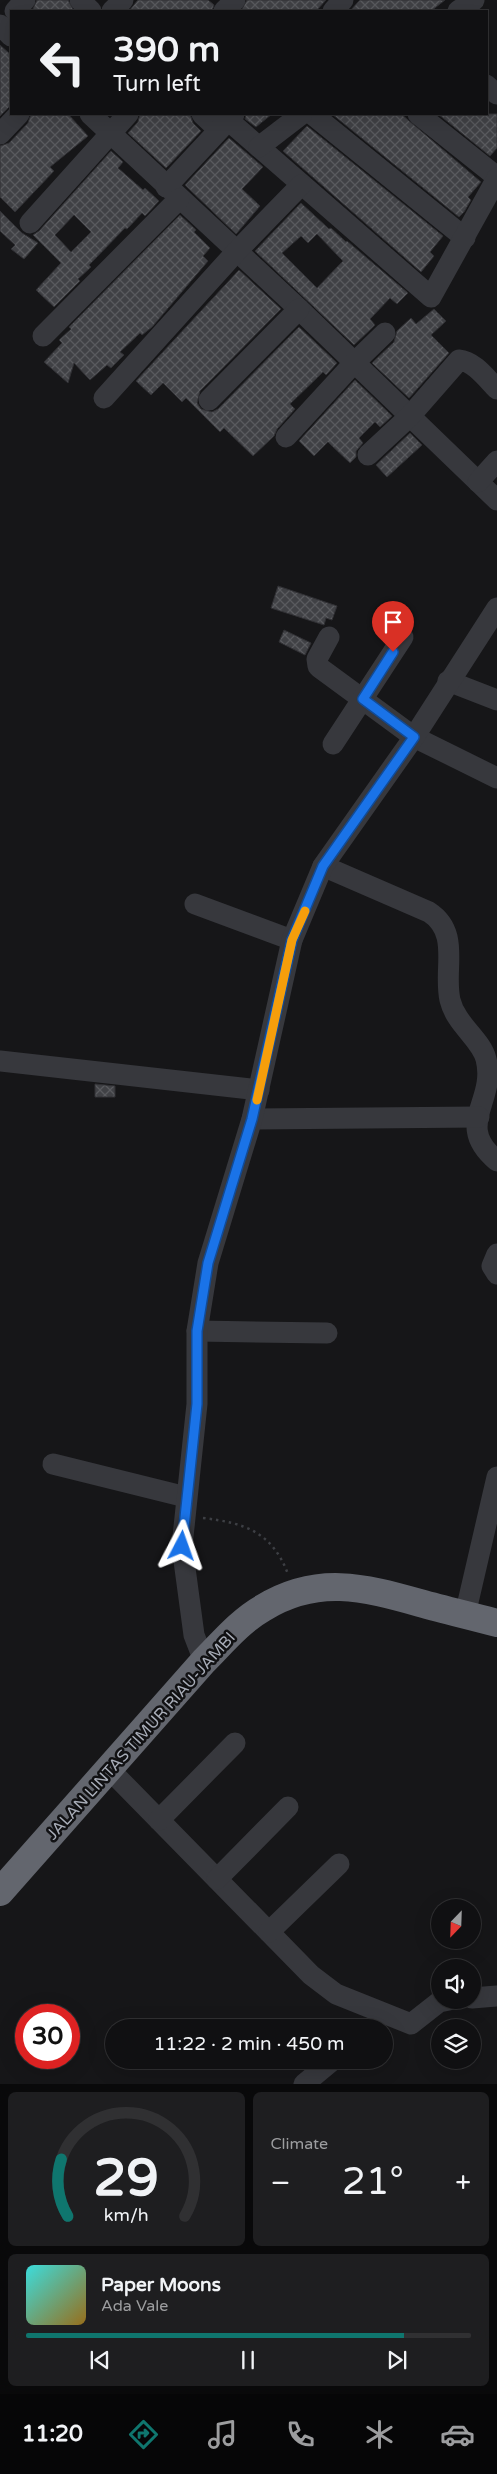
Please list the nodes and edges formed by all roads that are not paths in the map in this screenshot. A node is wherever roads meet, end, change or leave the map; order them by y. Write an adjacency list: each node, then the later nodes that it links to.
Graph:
1 (80, 0): 6 (street)
2 (123, 0): 7 (street)
3 (235, 0): 8 (street)
4 (344, 0): 9 (street)
5 (474, 0): 10 (street)
6 (90, 10)
7 (113, 10)
8 (225, 10)
9 (334, 10)
10 (459, 10)
11 (18, 115): 20 (street)
12 (91, 115): 19 (street)
13 (127, 115): 19 (street)
14 (206, 115): 18 (street)
15 (301, 115): 21 (street)
16 (313, 115): 26 (street)
17 (419, 115): 22 (street)
18 (227, 121): 21 (street); 24 (street)
19 (111, 133): 24 (street); 25 (street)
20 (0, 134)
21 (259, 147): 23 (street)
22 (497, 177): 26 (street)
23 (301, 185): 26 (street); 27 (street)
24 (173, 193): 27 (street); 30 (street)
25 (30, 222)
26 (465, 238)
27 (236, 252): 28 (street); 33 (street)
28 (299, 309): 31 (street); 34 (street)
29 (385, 333): 31 (street)
30 (43, 336)
31 (354, 362): 35 (street); 36 (street)
32 (497, 389): 35 (street)
33 (104, 398)
34 (209, 400)
35 (410, 416): 37 (street); 39 (street)
36 (286, 437)
37 (368, 455)
38 (497, 461): 39 (street)
39 (478, 482): 40 (street)
40 (497, 500)
41 (497, 608): 44 (street)
42 (404, 636): 45 (street)
43 (329, 637): 45 (street)
44 (448, 681): 46 (street); 47 (street)
45 (363, 699): 47 (street); 48 (street)
46 (497, 700)
47 (414, 737): 49 (street); 50 (street)
48 (333, 744)
49 (497, 778)
50 (323, 866): 52 (street); 55 (street)
51 (195, 904): 52 (street)
52 (292, 940): 54 (street)
53 (0, 1061): 54 (street)
54 (259, 1090): 56 (street)
55 (479, 1117): 56 (street); 57 (street)
56 (252, 1119): 60 (street)
57 (497, 1161)
58 (497, 1254): 59 (street)
59 (497, 1274)
60 (197, 1331): 61 (street); 64 (street)
61 (327, 1334)
62 (52, 1464): 64 (street)
63 (497, 1477): 65 (street)
64 (185, 1506): 67 (street)
65 (465, 1614): 66 (highway, JALAN LINTAS TIMUR RIAU-JAMBI); 67 (highway, JALAN LINTAS TIMUR RIAU-JAMBI)
66 (497, 1623)
67 (204, 1661): 69 (highway, JALAN LINTAS TIMUR RIAU-JAMBI)
68 (235, 1743): 71 (street)
69 (110, 1770): 71 (street); 74 (highway, JALAN LINTAS TIMUR RIAU-JAMBI)
70 (288, 1807): 73 (street)
71 (159, 1820): 73 (street)
72 (338, 1864): 75 (street)
73 (217, 1879): 75 (street)
74 (0, 1892)
75 (269, 1932): 79 (street)
76 (497, 1996): 77 (street)
77 (481, 1997)
78 (431, 2008): 79 (street)
79 (370, 2018)
80 (322, 2069): 81 (street)
81 (304, 2084)

